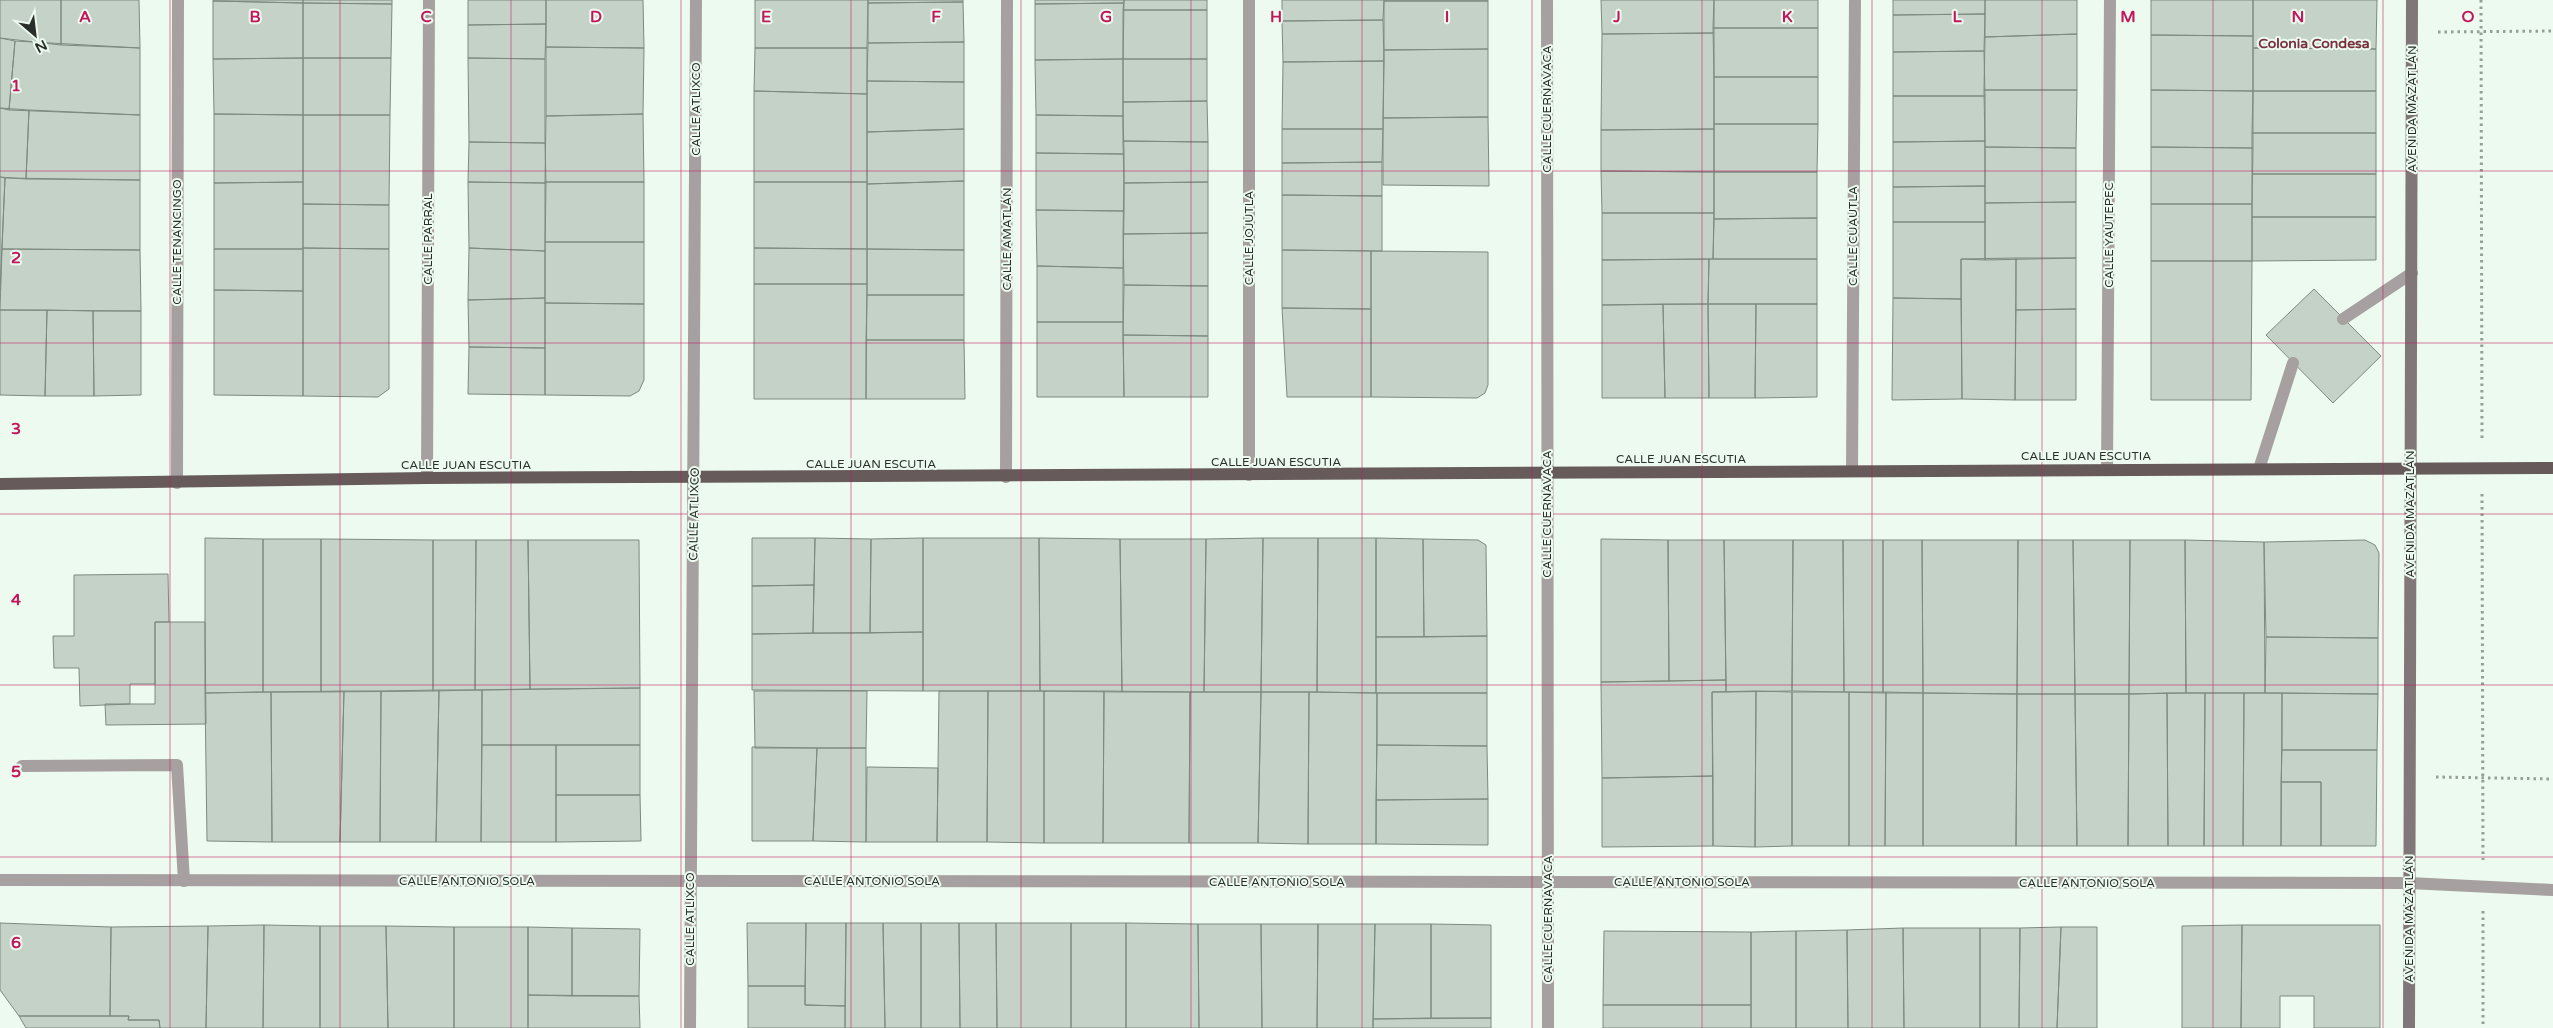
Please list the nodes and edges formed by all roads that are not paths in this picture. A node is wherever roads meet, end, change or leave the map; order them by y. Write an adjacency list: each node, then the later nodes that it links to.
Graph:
1 (178, 0): 23 (street, CALLE TENANCINGO)
2 (429, 0): 21 (street, CALLE PARRAL)
3 (696, 0): 22 (street, CALLE ATLIXCO)
4 (1008, 0): 20 (street, CALLE AMATLÁN)
5 (1249, 0): 19 (street, CALLE JOJUTLA)
6 (1547, 0): 18 (street, CALLE CUERNAVACA)
7 (1855, 0): 17 (street, CALLE CUAUTLA)
8 (2110, 0): 16 (street, CALLE YAUTEPEC)
9 (2412, 0): 10 (main road, AVENIDA MAZATLÁN)
10 (2412, 273): 11 (street); 13 (main road, AVENIDA MAZATLÁN)
11 (2343, 318)
12 (2293, 363): 15 (street)
13 (2410, 468): 14 (main road, CALLE JUAN ESCUTIA); 15 (main road, CALLE JUAN ESCUTIA); 30 (main road, AVENIDA MAZATLÁN)
14 (2553, 468)
15 (2259, 469): 16 (main road, CALLE JUAN ESCUTIA)
16 (2107, 470): 17 (main road, CALLE JUAN ESCUTIA)
17 (1852, 471): 18 (main road, CALLE JUAN ESCUTIA)
18 (1547, 474): 19 (main road, CALLE JUAN ESCUTIA); 29 (street, CALLE CUERNAVACA)
19 (1249, 476): 20 (main road, CALLE JUAN ESCUTIA)
20 (1006, 477): 22 (main road, CALLE JUAN ESCUTIA)
21 (427, 478): 22 (main road, CALLE JUAN ESCUTIA); 23 (main road, CALLE JUAN ESCUTIA)
22 (695, 478): 28 (street, CALLE ATLIXCO)
23 (177, 483): 24 (main road, CALLE JUAN ESCUTIA)
24 (0, 484)
25 (22, 766): 27 (street)
26 (0, 880): 27 (street, CALLE ANTONIO SOLA)
27 (184, 881): 28 (street, CALLE ANTONIO SOLA)
28 (690, 881): 29 (street, CALLE ANTONIO SOLA); 32 (street, CALLE ATLIXCO)
29 (1548, 882): 30 (street, CALLE ANTONIO SOLA); 33 (street, CALLE CUERNAVACA)
30 (2409, 883): 31 (street, CALLE ANTONIO SOLA); 34 (main road, AVENIDA MAZATLÁN)
31 (2553, 890)
32 (690, 1028)
33 (1548, 1028)
34 (2409, 1028)

